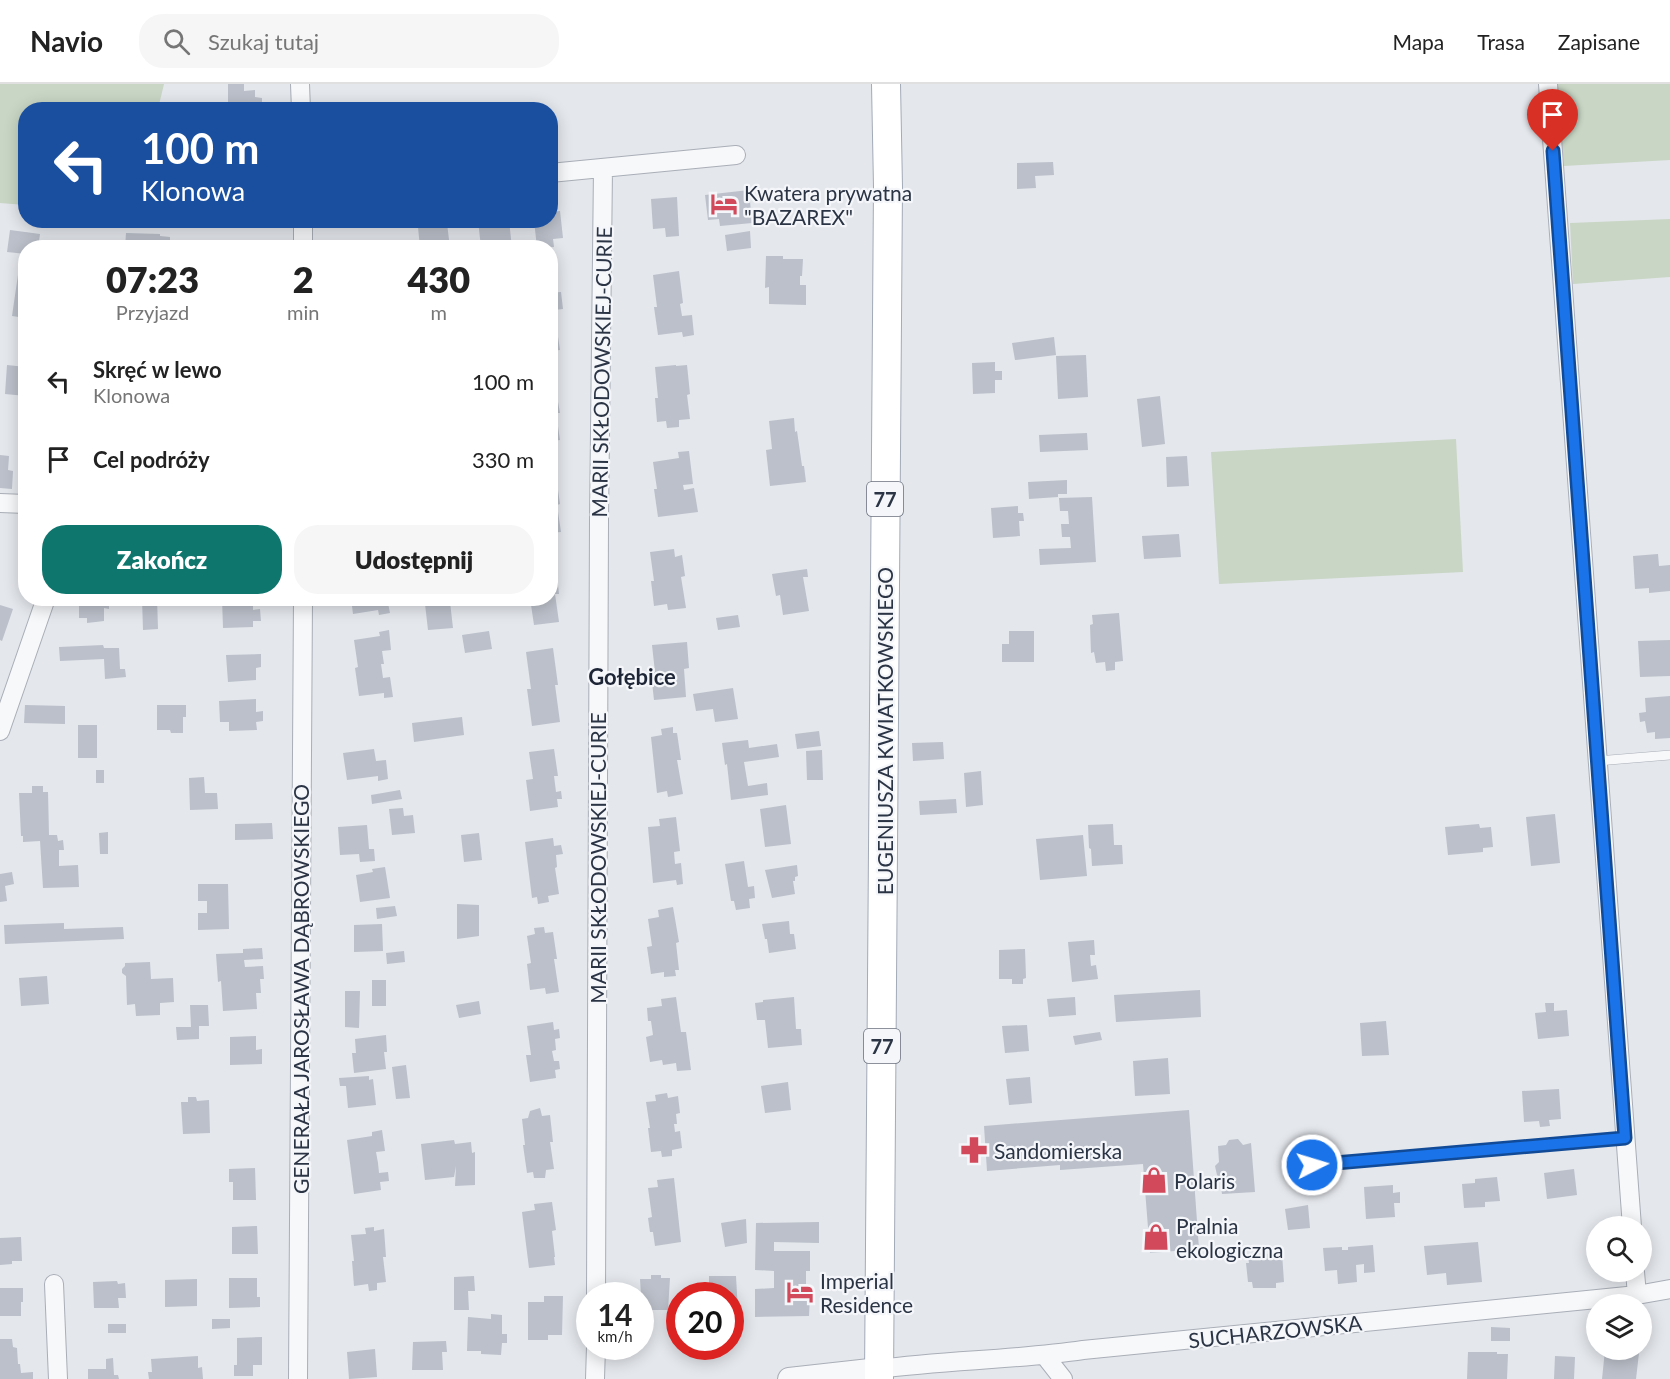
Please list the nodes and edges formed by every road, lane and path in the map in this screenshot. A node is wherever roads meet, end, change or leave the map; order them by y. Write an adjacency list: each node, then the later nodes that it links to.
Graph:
1 (300, 84): 4 (street)
2 (886, 84): 25 (main road, EUGENIUSZA KWIATKOWSKIEGO / 77)
3 (1548, 84): 14 (street)
4 (301, 102)
5 (736, 155): 6 (street)
6 (603, 168): 7 (street); 18 (street, MARII SKŁODOWSKIEJ-CURIE)
7 (558, 172)
8 (0, 503): 9 (street)
9 (18, 504)
10 (43, 606): 12 (street)
11 (303, 606): 27 (street, GENERAŁA JAROSŁAWA DĄBROWSKIEGO)
12 (0, 731)
13 (1670, 755): 14 (lane)
14 (1597, 761): 15 (street)
15 (1625, 1138): 16 (lane); 17 (street)
16 (1312, 1165)
17 (1631, 1216)
18 (596, 1282)
19 (54, 1284): 26 (street)
20 (1670, 1289): 21 (street, SUCHARZOWSKA)
21 (1642, 1294)
22 (1586, 1300): 23 (street, SUCHARZOWSKA)
23 (1045, 1356): 25 (street, SUCHARZOWSKA); 30 (street)
24 (596, 1360): 28 (street)
25 (879, 1374): 29 (street)
26 (58, 1379)
27 (298, 1379)
28 (596, 1379)
29 (789, 1379)
30 (1063, 1379)

